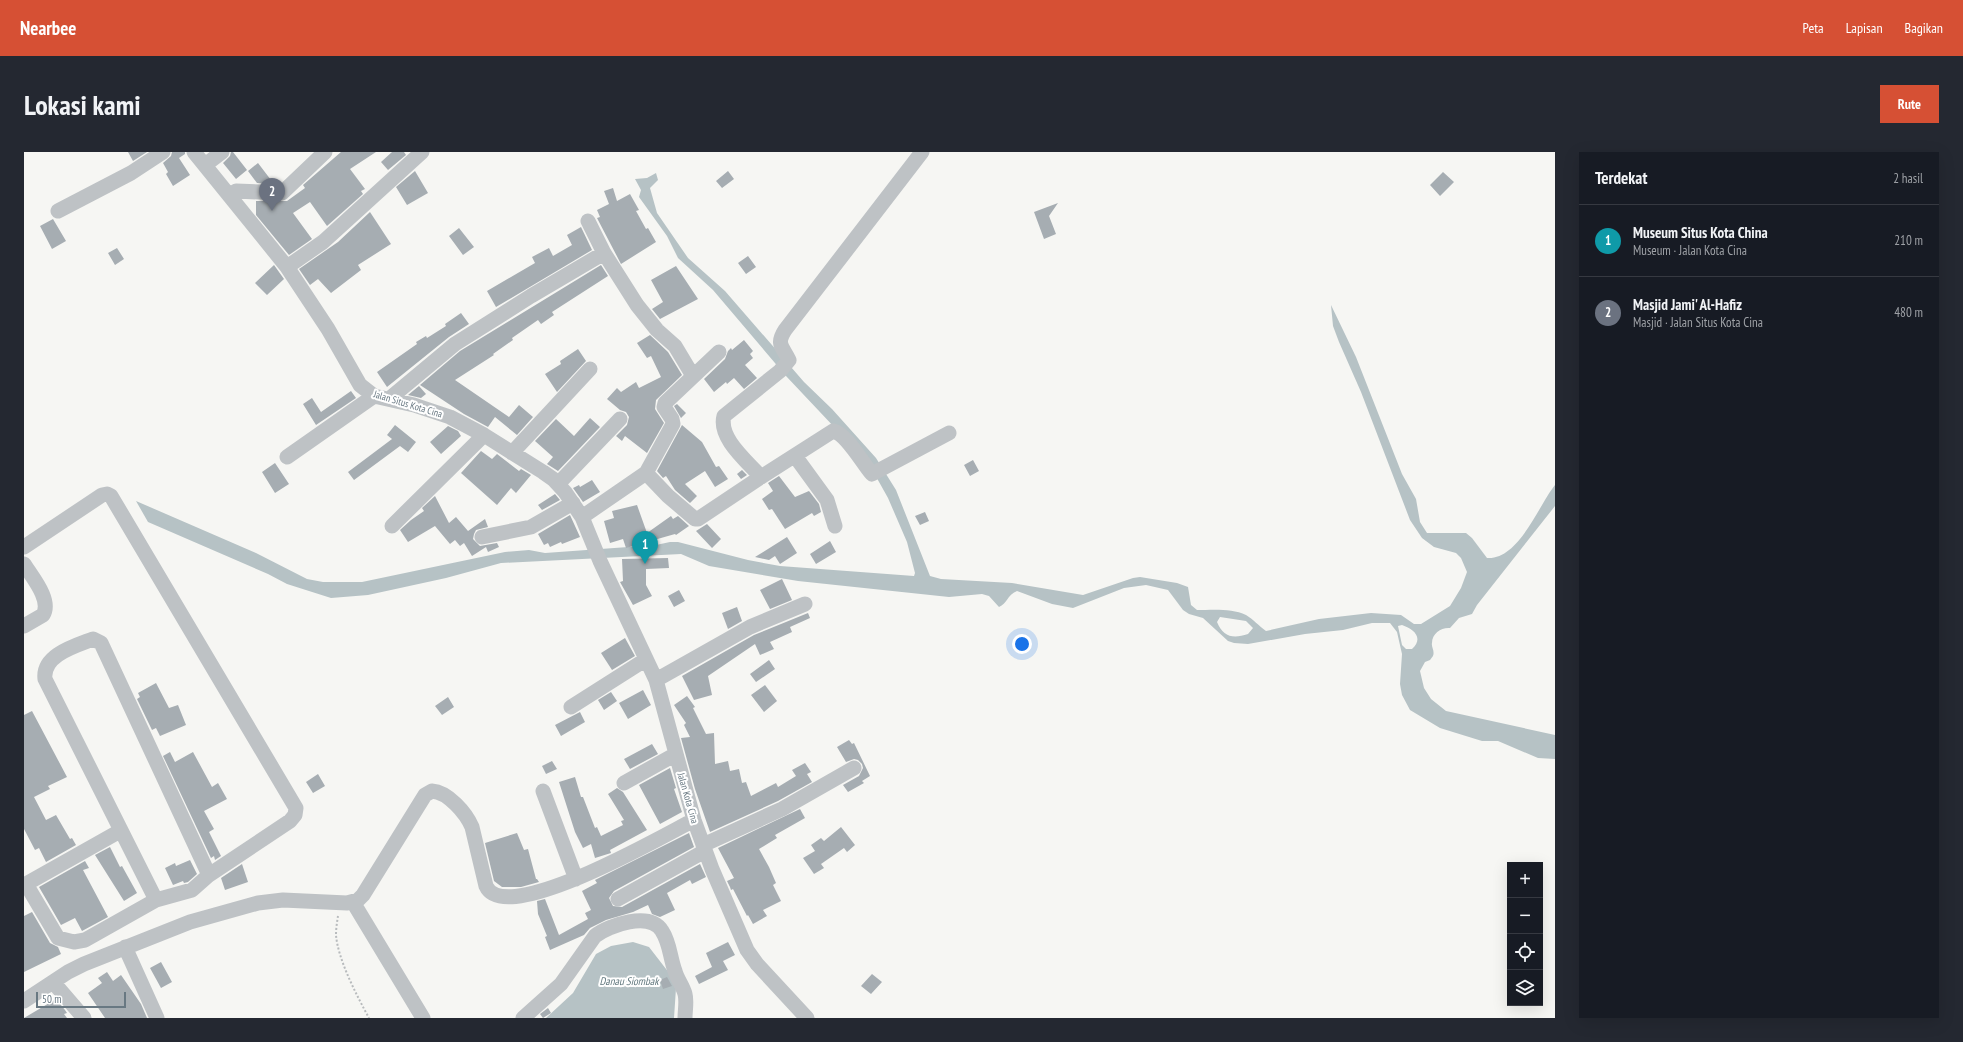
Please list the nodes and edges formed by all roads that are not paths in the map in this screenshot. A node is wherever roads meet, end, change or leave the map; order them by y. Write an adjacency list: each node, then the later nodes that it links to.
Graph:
1 (163, 152): 9 (street)
2 (194, 152): 7 (street, Jalan Situs Kota Cina)
3 (222, 152): 7 (street)
4 (325, 152): 8 (street)
5 (422, 152): 12 (street)
6 (922, 152): 25 (street)
7 (205, 165): 8 (street, Jalan Situs Kota Cina)
8 (230, 196): 12 (street, Jalan Situs Kota Cina)
9 (58, 211)
10 (588, 221): 11 (street)
11 (604, 253): 15 (street); 17 (street)
12 (287, 267): 16 (street, Jalan Situs Kota Cina)
13 (719, 352): 15 (street)
14 (590, 369): 21 (street)
15 (693, 376): 24 (street)
16 (374, 396): 17 (street, Jalan Situs Kota Cina); 23 (street)
17 (389, 398): 20 (street, Jalan Situs Kota Cina)
18 (620, 419): 26 (street)
19 (949, 432): 22 (street)
20 (484, 436): 21 (street, Jalan Situs Kota Cina); 29 (street)
21 (512, 453): 26 (street, Jalan Situs Kota Cina)
22 (795, 456): 25 (street); 30 (street)
23 (287, 457)
24 (646, 473): 25 (street); 28 (street)
25 (761, 476)
26 (558, 484): 27 (street, Jalan Situs Kota Cina)
27 (572, 503): 28 (street, Jalan Situs Kota Cina); 31 (street)
28 (582, 517): 33 (street, Jalan Situs Kota Cina)
29 (392, 526)
30 (835, 526)
31 (482, 537)
32 (24, 547): 47 (street)
33 (600, 561): 37 (street, Jalan Kota Cina)
34 (24, 564): 36 (street)
35 (805, 604): 38 (street)
36 (24, 626)
37 (646, 660): 38 (street, Jalan Kota Cina); 39 (street)
38 (656, 680): 40 (street, Jalan Kota Cina)
39 (571, 707)
40 (676, 754): 42 (street); 44 (street, Jalan Kota Cina)
41 (854, 768): 46 (street)
42 (624, 783)
43 (543, 791): 48 (street)
44 (694, 820): 46 (street, Jalan Kota Cina); 48 (street)
45 (120, 831): 47 (street); 49 (street); 51 (street)
46 (704, 848): 50 (street); 61 (street, Jalan Kota Cina)
47 (209, 875): 51 (street)
48 (576, 879): 52 (street)
49 (25, 883): 51 (street)
50 (618, 899)
51 (156, 900)
52 (346, 903): 53 (street); 58 (street)
53 (125, 947): 54 (street); 57 (street)
54 (53, 982): 55 (street); 56 (street)
55 (24, 1001)
56 (84, 1018)
57 (157, 1018)
58 (423, 1018)
59 (523, 1018): 60 (street)
60 (685, 1018)
61 (807, 1018)

